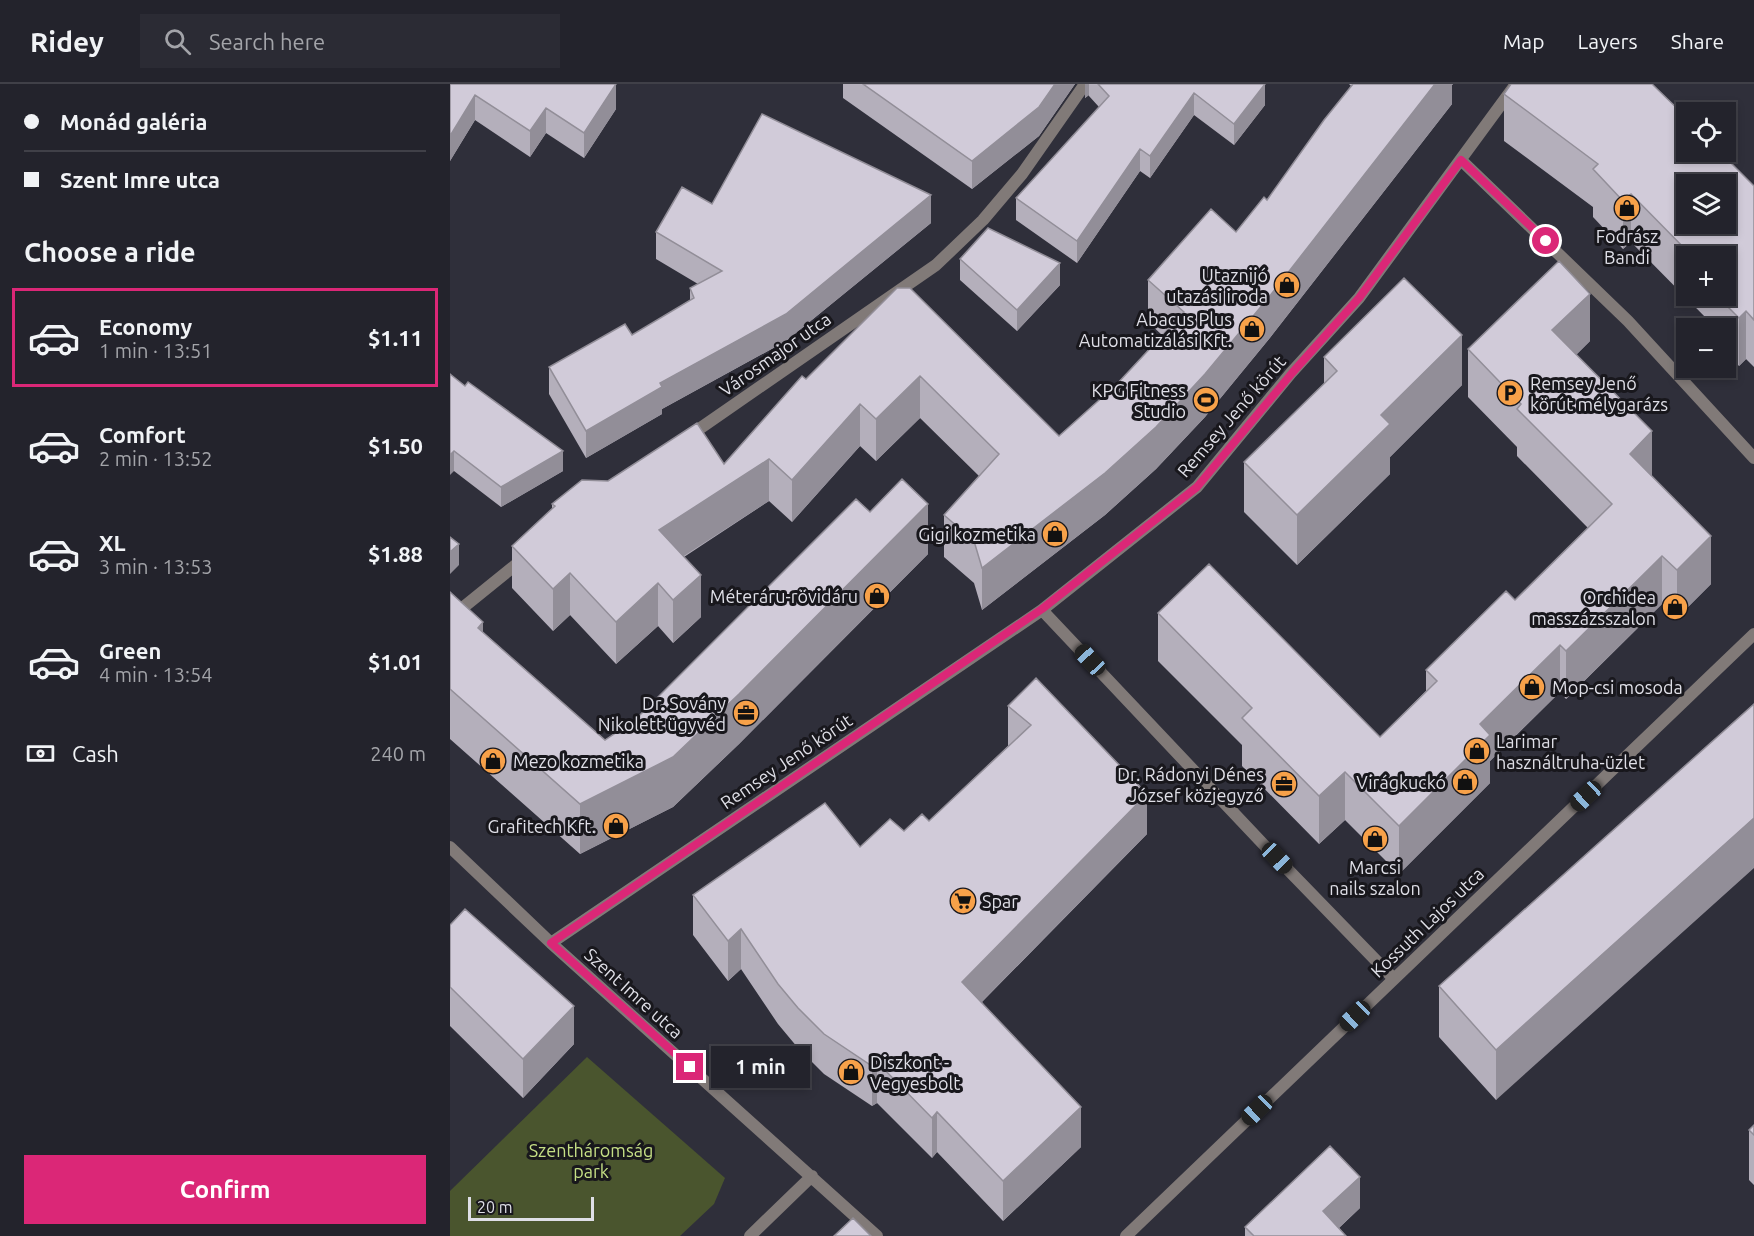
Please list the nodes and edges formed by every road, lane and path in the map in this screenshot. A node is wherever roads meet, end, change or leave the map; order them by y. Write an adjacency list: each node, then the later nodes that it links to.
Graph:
1 (1085, 84): 4 (street, Városmajor utca)
2 (1516, 84): 3 (street, Remsey Jenő körút)
3 (1461, 160): 5 (street); 7 (street, Remsey Jenő körút)
4 (682, 441)
5 (1754, 458)
6 (531, 553): 8 (street)
7 (1042, 609): 11 (street, Remsey Jenő körút); 12 (street)
8 (450, 618)
9 (1754, 634): 12 (street, Kossuth Lajos utca)
10 (450, 847): 11 (street, Szent Imre utca)
11 (551, 943): 13 (street, Szent Imre utca)
12 (1394, 979): 16 (street, Kossuth Lajos utca)
13 (812, 1176): 14 (street); 15 (street, Szent Imre utca)
14 (750, 1236)
15 (877, 1236)
16 (1126, 1236)

